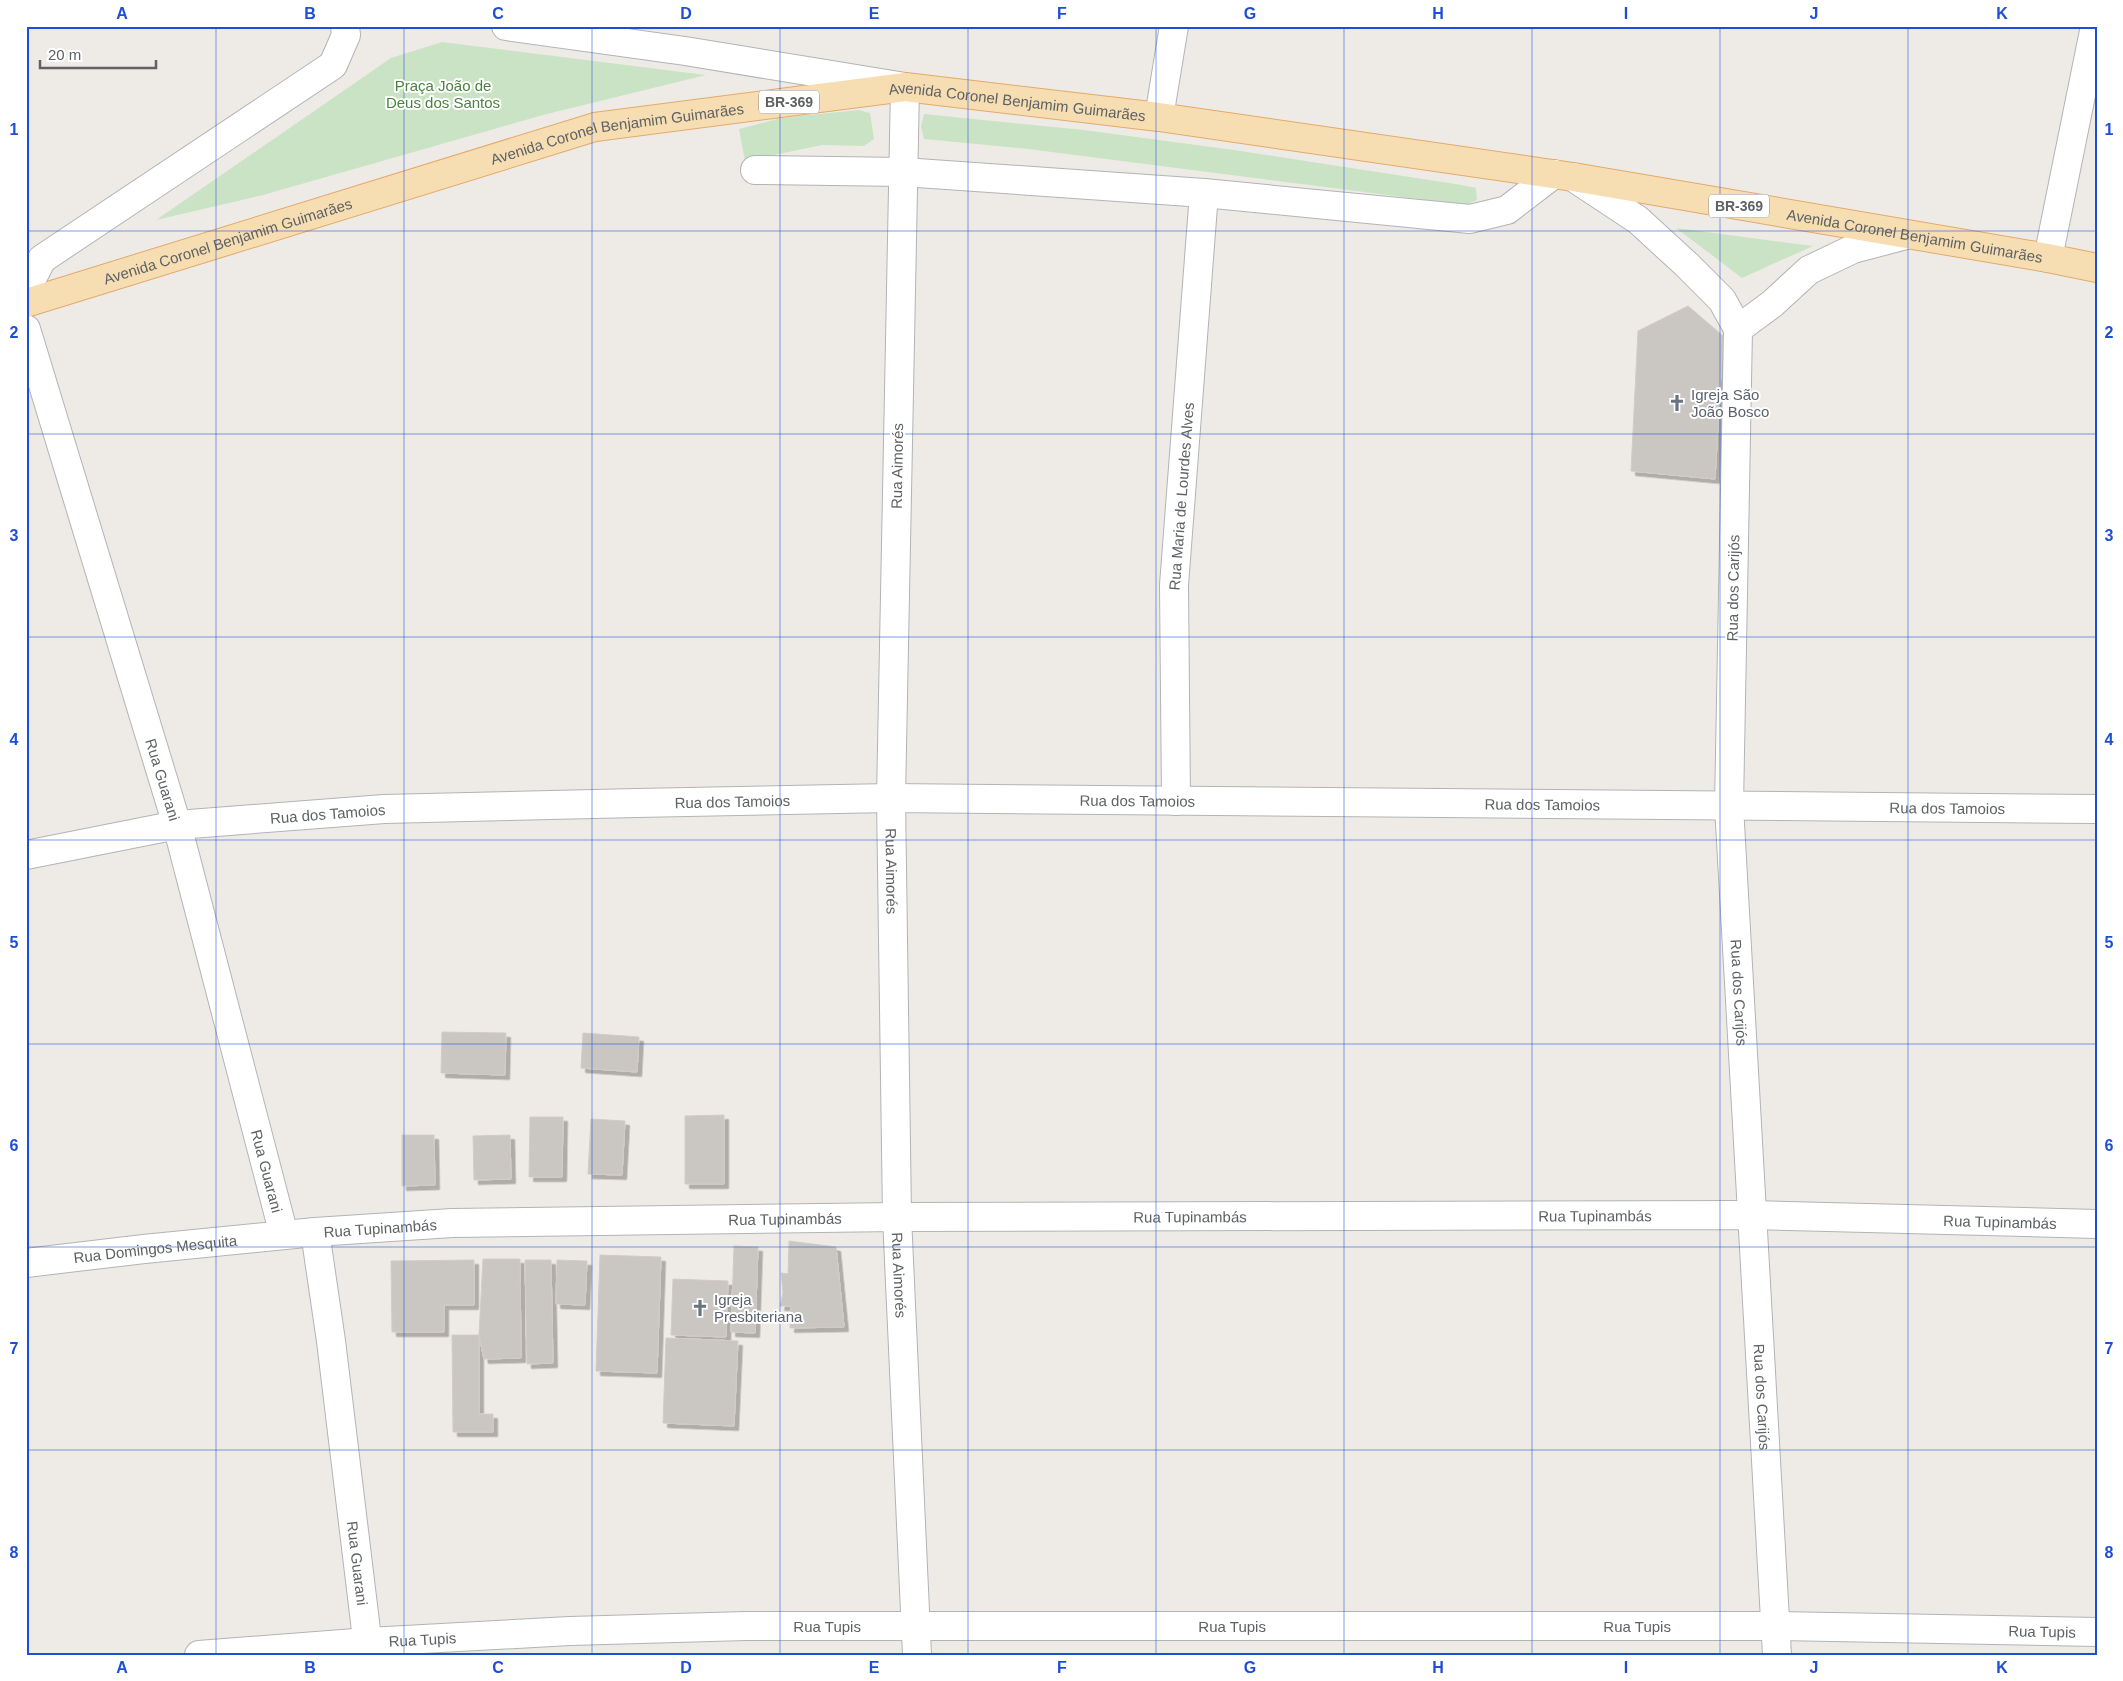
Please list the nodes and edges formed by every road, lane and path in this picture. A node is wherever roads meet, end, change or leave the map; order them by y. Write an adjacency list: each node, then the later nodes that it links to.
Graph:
1 (345, 26): 14 (street)
2 (506, 26): 5 (street)
3 (1174, 26): 6 (street)
4 (2095, 26): 12 (street)
5 (905, 87): 6 (main road, Avenida Coronel Benjamim Guimarães / BR-369); 8 (street, Rua Aimorés); 15 (main road, Avenida Coronel Benjamim Guimarães / BR-369)
6 (1160, 117): 9 (main road, Avenida Coronel Benjamim Guimarães / BR-369)
7 (755, 170): 8 (street)
8 (902, 172): 10 (street); 18 (street, Rua Aimorés)
9 (1563, 175): 10 (street); 11 (main road, Avenida Coronel Benjamim Guimarães / BR-369); 17 (street, Rua dos Carijós)
10 (1204, 193): 19 (street, Rua Maria de Lourdes Alves)
11 (1906, 235): 12 (main road, Avenida Coronel Benjamim Guimarães / BR-369); 17 (street)
12 (2048, 258): 13 (main road, Avenida Coronel Benjamim Guimarães / BR-369)
13 (2097, 268)
14 (26, 290)
15 (26, 303)
16 (26, 329): 22 (street, Rua Guarani)
17 (1738, 329): 20 (street, Rua dos Carijós)
18 (891, 798): 19 (street, Rua dos Tamoios); 22 (street, Rua dos Tamoios); 25 (street, Rua Aimorés)
19 (1176, 801): 20 (street, Rua dos Tamoios)
20 (1729, 806): 21 (street, Rua dos Tamoios); 24 (street, Rua dos Carijós)
21 (2097, 809)
22 (178, 825): 23 (street, Rua dos Tamoios); 28 (street, Rua Guarani)
23 (26, 855)
24 (1751, 1215): 25 (street, Rua Tupinambás); 26 (street, Rua Tupinambás); 30 (street, Rua dos Carijós)
25 (897, 1217): 27 (street, Rua Tupinambás); 31 (street, Rua Aimorés)
26 (2097, 1224)
27 (315, 1232): 28 (street, Rua Tupinambás); 33 (street, Rua Guarani)
28 (284, 1235): 29 (street, Rua Domingos Mesquita)
29 (26, 1263)
30 (1776, 1626): 31 (street, Rua Tupis); 32 (street, Rua Tupis); 36 (street, Rua dos Carijós)
31 (916, 1627): 33 (street, Rua Tupis); 35 (street, Rua Aimorés)
32 (2097, 1632)
33 (369, 1648): 34 (street, Rua Tupis)
34 (199, 1655)
35 (917, 1655)
36 (1777, 1655)

